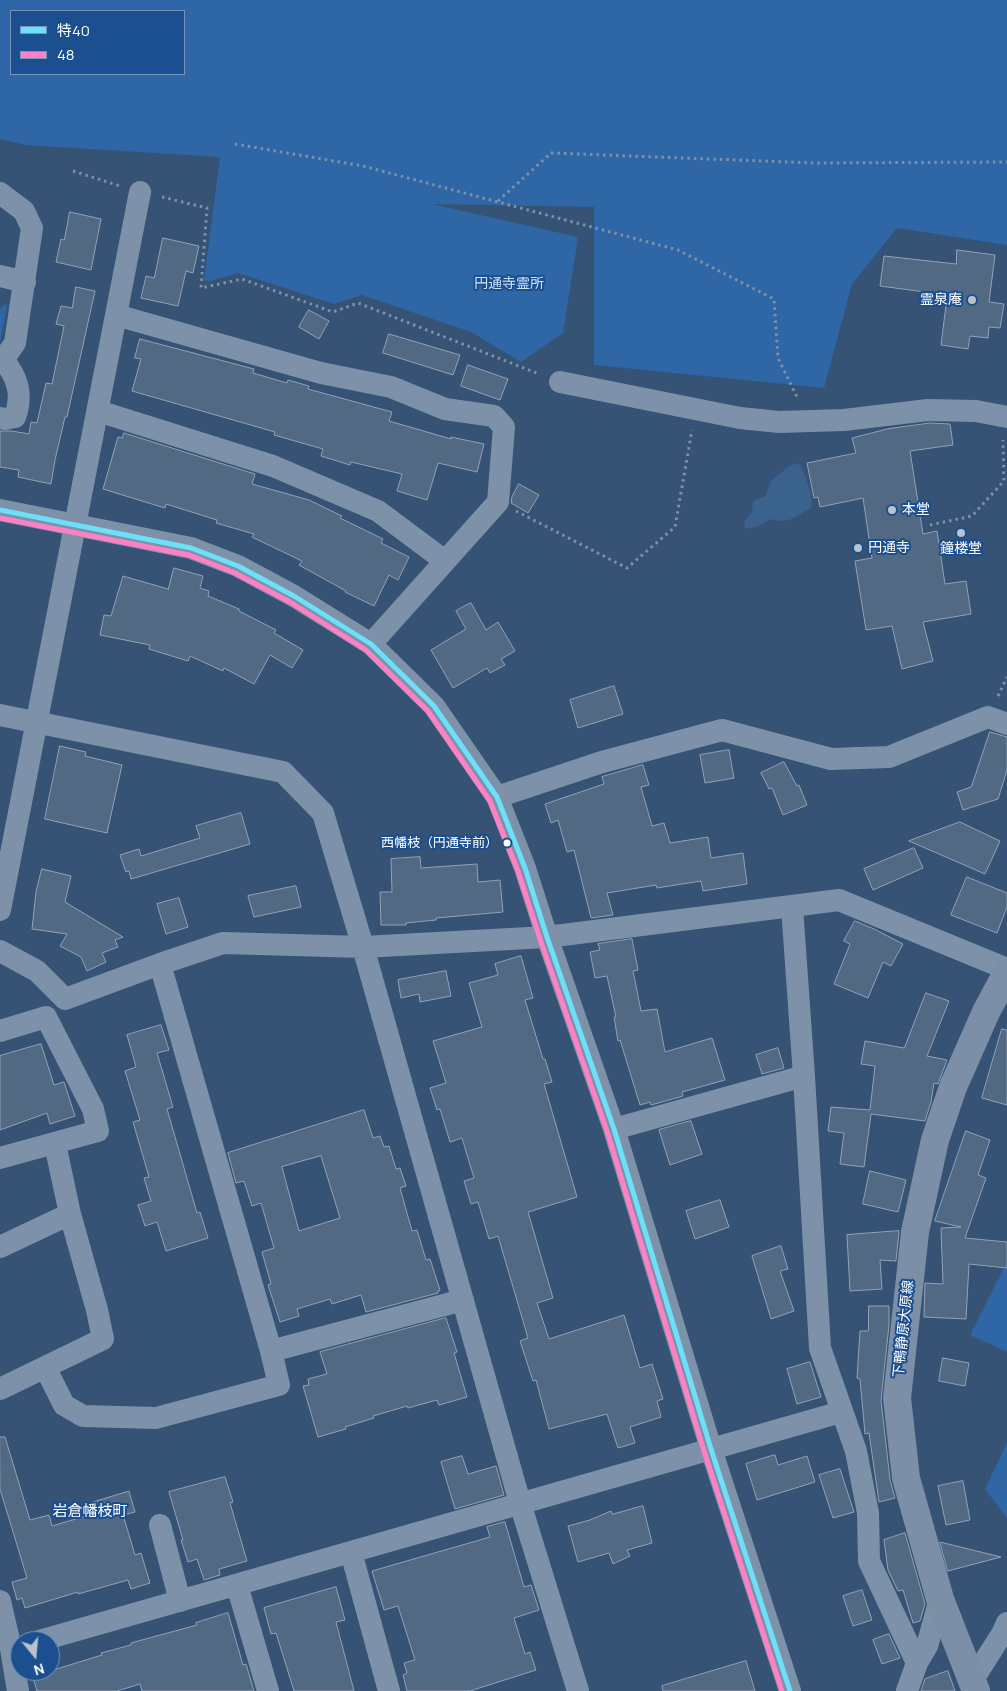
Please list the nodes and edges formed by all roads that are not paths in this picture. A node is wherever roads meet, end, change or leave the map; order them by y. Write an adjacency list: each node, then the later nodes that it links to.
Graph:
1 (140, 192): 5 (street)
2 (0, 193): 4 (street)
3 (0, 276): 4 (street)
4 (25, 282): 6 (street)
5 (116, 315): 8 (street); 13 (street)
6 (2, 360): 10 (street)
7 (560, 382): 9 (street)
8 (98, 411): 12 (street); 13 (street)
9 (1005, 416)
10 (0, 418)
11 (0, 510): 12 (street)
12 (75, 525): 14 (street); 16 (street)
13 (445, 561): 14 (street)
14 (371, 644): 18 (street)
15 (0, 715): 16 (street)
16 (37, 722): 20 (street); 22 (street)
17 (1007, 724): 18 (street)
18 (496, 797): 21 (street)
19 (792, 907): 21 (street); 25 (street); 29 (street)
20 (0, 910)
21 (547, 937): 22 (street); 30 (street)
22 (363, 947): 24 (street); 35 (street)
23 (0, 951): 26 (street)
24 (160, 964): 26 (street); 36 (street)
25 (1007, 971): 45 (main road, 下鴨静原大原線)
26 (66, 1000): 27 (street)
27 (46, 1017): 28 (street); 31 (street)
28 (0, 1031)
29 (804, 1076): 30 (street); 39 (street)
30 (614, 1129): 40 (street)
31 (55, 1144): 32 (street); 33 (street)
32 (0, 1158)
33 (70, 1214): 34 (street); 37 (street)
34 (0, 1247)
35 (463, 1300): 36 (street); 41 (street)
36 (271, 1351): 37 (street)
37 (45, 1367): 38 (street)
38 (0, 1389)
39 (841, 1412): 40 (street); 51 (street)
40 (711, 1449): 41 (street); 56 (street)
41 (520, 1503): 43 (street); 55 (street)
42 (160, 1525): 47 (street)
43 (351, 1552): 44 (street); 54 (street)
44 (237, 1585): 47 (street); 53 (street)
45 (940, 1599): 51 (street); 52 (main road, 下鴨静原大原線)
46 (0, 1601): 50 (street)
47 (180, 1601): 49 (street)
48 (1005, 1633): 52 (street)
49 (60, 1635)
50 (10, 1649)
51 (917, 1662): 57 (street)
52 (974, 1686)
53 (268, 1691)
54 (389, 1691)
55 (578, 1691)
56 (790, 1691)
57 (907, 1691)

